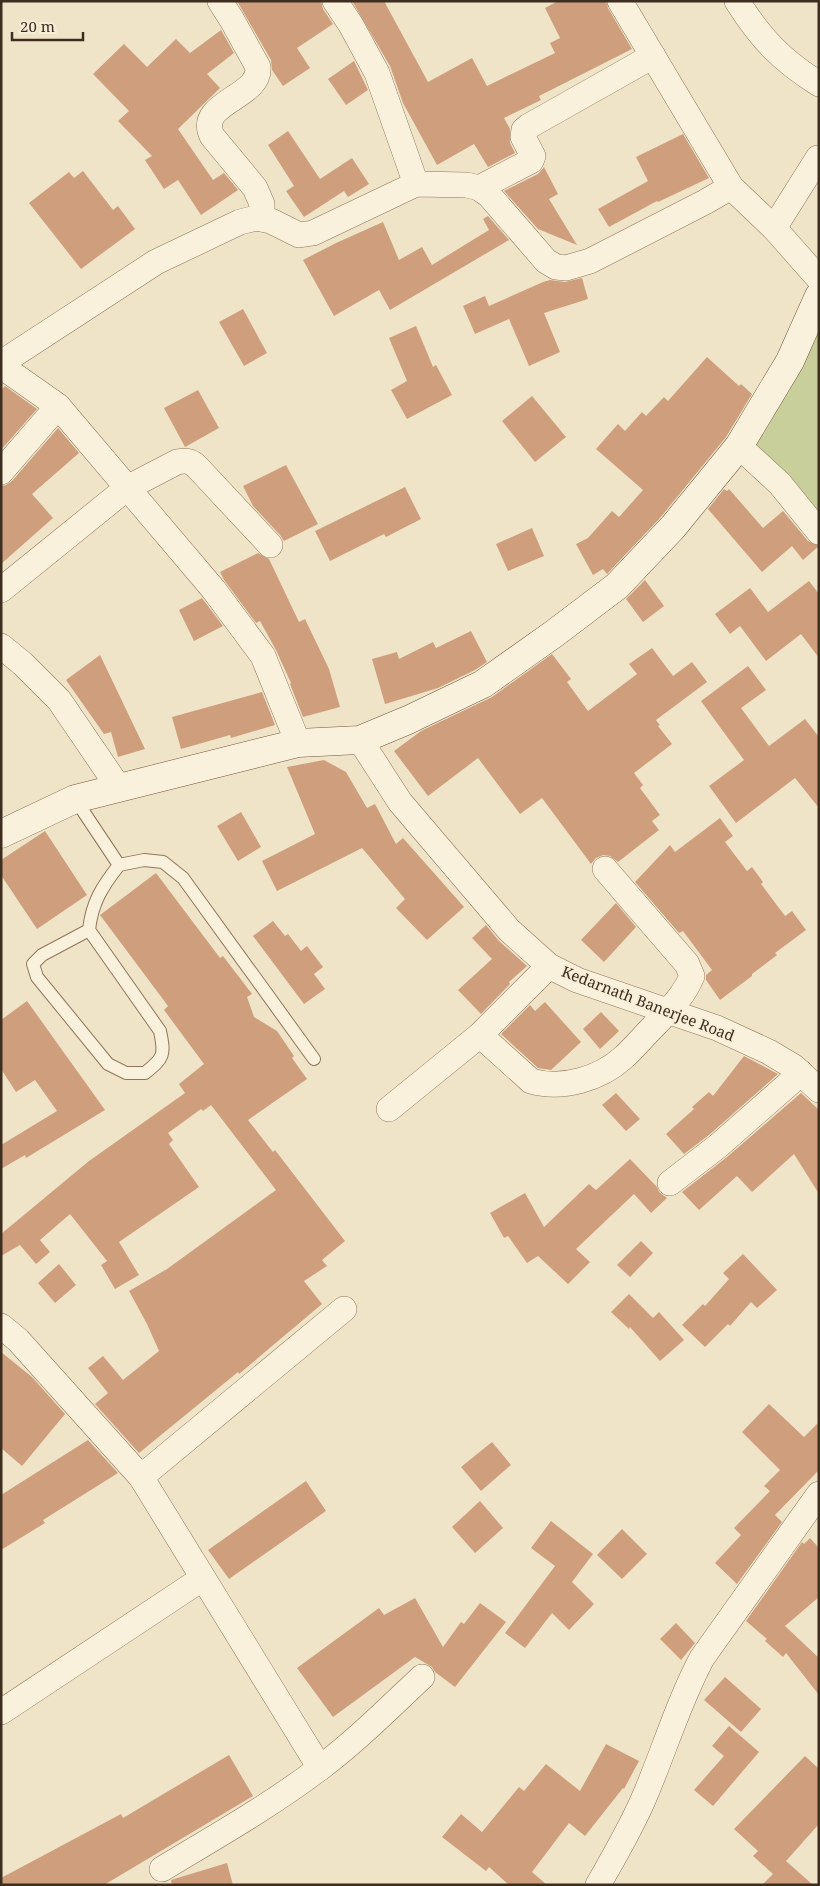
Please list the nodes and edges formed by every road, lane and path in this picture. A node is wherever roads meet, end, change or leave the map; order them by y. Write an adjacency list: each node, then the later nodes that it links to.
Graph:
1 (220, 1): 11 (street)
2 (335, 1): 8 (street)
3 (620, 1): 5 (street)
4 (737, 1): 6 (street)
5 (653, 56): 9 (street); 10 (street)
6 (819, 84)
7 (818, 155): 12 (street)
8 (416, 184): 10 (street); 11 (street)
9 (731, 187): 10 (street); 12 (street)
10 (479, 188)
11 (262, 219): 15 (street)
12 (774, 228): 13 (street)
13 (819, 279)
14 (819, 296): 17 (street)
15 (1, 365): 16 (street)
16 (58, 406): 18 (street); 19 (street)
17 (739, 446): 20 (street); 24 (street)
18 (1, 472)
19 (127, 488): 21 (street); 22 (street); 25 (street)
20 (819, 532)
21 (270, 545)
22 (1, 590)
23 (1, 646): 26 (street)
24 (360, 740): 25 (street); 32 (street, Kedarnath Banerjee Road)
25 (298, 743): 26 (street)
26 (119, 788): 27 (street)
27 (76, 799): 28 (street); 29 (lane)
28 (1, 834)
29 (119, 865): 31 (lane); 35 (lane)
30 (604, 869): 33 (street)
31 (89, 930): 31 (lane)
32 (549, 966): 33 (street, Kedarnath Banerjee Road); 34 (street)
33 (667, 1012): 34 (street); 36 (street, Kedarnath Banerjee Road)
34 (480, 1035): 38 (street)
35 (314, 1059)
36 (801, 1073): 37 (street, Kedarnath Banerjee Road); 39 (street)
37 (819, 1090)
38 (389, 1109)
39 (670, 1183)
40 (344, 1309): 42 (street)
41 (1, 1326): 42 (street)
42 (142, 1477): 44 (street)
43 (815, 1510): 49 (street)
44 (203, 1578): 46 (street); 47 (street)
45 (422, 1676): 47 (street)
46 (1, 1712)
47 (320, 1768): 48 (street)
48 (162, 1869)
49 (598, 1885)

